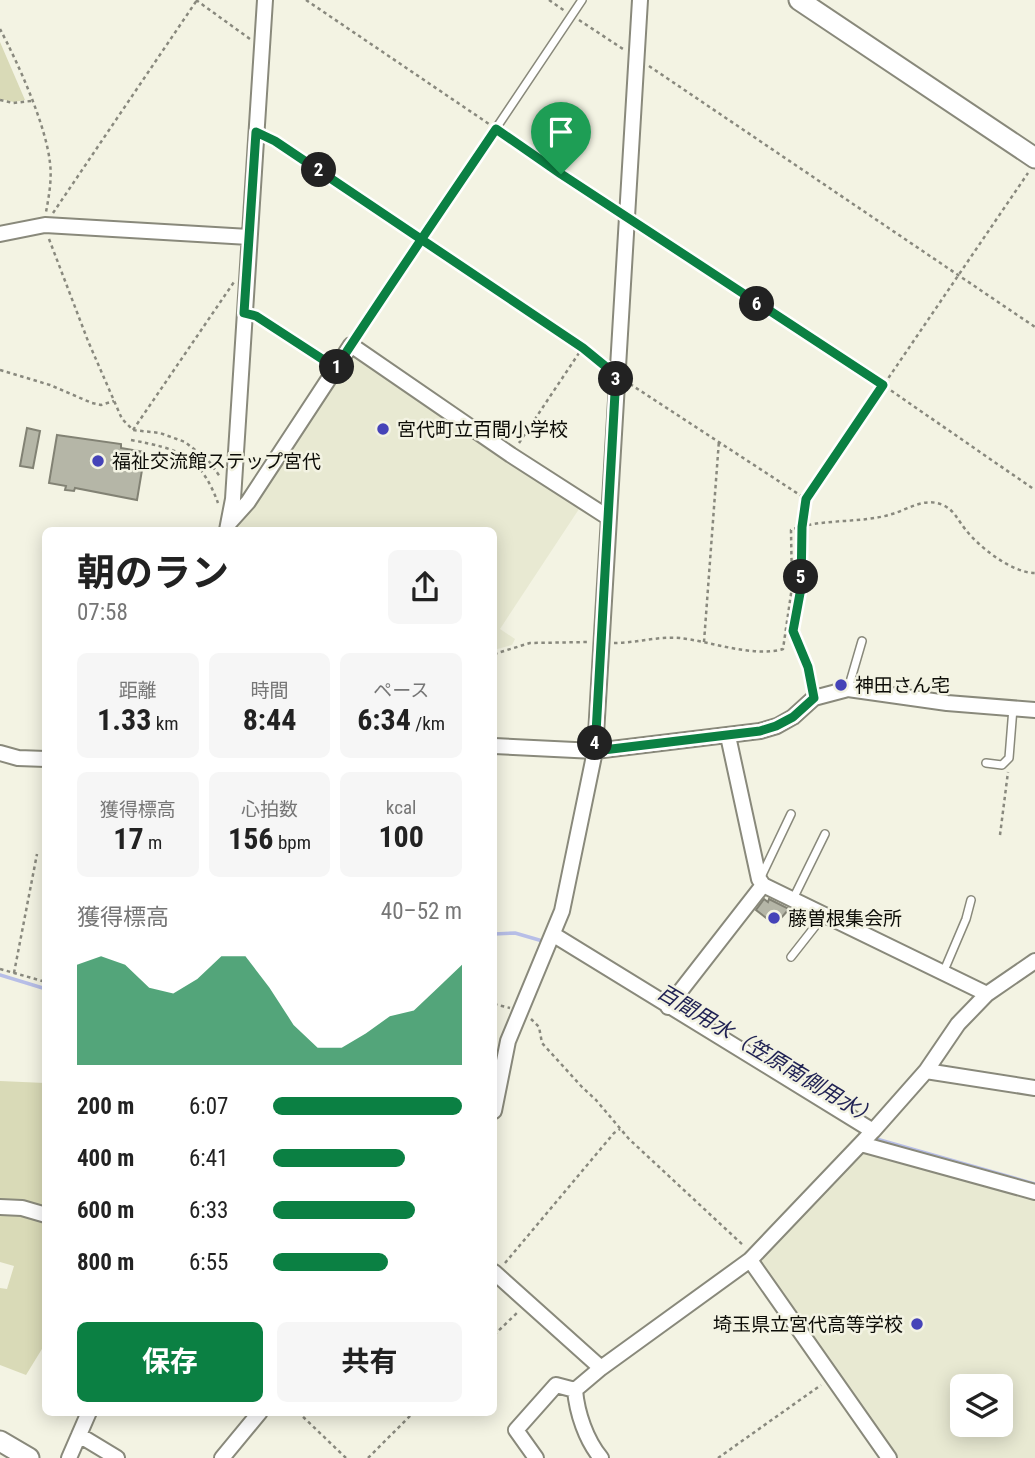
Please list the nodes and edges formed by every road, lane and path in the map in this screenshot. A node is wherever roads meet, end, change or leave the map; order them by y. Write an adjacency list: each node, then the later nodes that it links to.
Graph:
1 (197, 0): 10 (path); 18 (path)
2 (265, 0): 10 (street)
3 (306, 0): 14 (path)
4 (549, 0): 8 (path)
5 (582, 0): 8 (lane)
6 (640, 0): 11 (street)
7 (799, 0): 16 (street)
8 (571, 15): 11 (path); 14 (lane)
9 (0, 29): 13 (path)
10 (262, 47): 15 (street)
11 (636, 57): 17 (street); 23 (path)
12 (0, 100): 13 (path)
13 (31, 101): 18 (path)
14 (496, 129): 17 (path); 21 (lane)
15 (256, 132): 20 (street); 21 (path)
16 (1035, 161): 23 (path)
17 (626, 219): 30 (street); 31 (path)
18 (45, 225): 19 (street); 20 (street); 32 (path)
19 (0, 234)
20 (249, 237): 22 (street)
21 (423, 238): 26 (lane); 27 (path)
22 (246, 273): 24 (street); 33 (path)
23 (958, 275): 25 (path); 31 (path)
24 (244, 313): 28 (path); 40 (street)
25 (1035, 327)
26 (351, 345): 28 (street); 38 (street)
27 (583, 348): 30 (path); 38 (path)
28 (336, 368): 43 (street)
29 (0, 370): 32 (path)
30 (616, 375): 36 (path); 42 (street)
31 (883, 385): 39 (path); 41 (path)
32 (114, 401): 33 (path)
33 (133, 430): 34 (path)
34 (174, 437): 37 (path); 40 (path)
35 (131, 440): 37 (path)
36 (719, 440): 41 (path); 48 (path)
37 (170, 447): 43 (path)
38 (511, 455): 42 (street)
39 (1035, 489)
40 (233, 499): 43 (street)
41 (806, 499): 44 (path)
42 (609, 518): 47 (street)
43 (228, 526)
44 (802, 527): 45 (path); 48 (path); 51 (path)
45 (1035, 573)
46 (862, 641): 50 (lane)
47 (601, 642): 48 (path); 49 (path); 56 (street)
48 (704, 642)
49 (497, 653)
50 (848, 689): 51 (street); 52 (street)
51 (814, 698): 54 (street)
52 (1013, 708): 53 (street); 58 (lane)
53 (1035, 710)
54 (728, 736): 56 (street); 65 (street)
55 (497, 746): 56 (street)
56 (595, 751): 69 (street)
57 (0, 753): 59 (street)
58 (1009, 758): 60 (lane); 63 (path)
59 (42, 759)
60 (986, 763)
61 (791, 814): 65 (lane)
62 (825, 834): 66 (lane)
63 (1000, 835)
64 (37, 854): 73 (path)
65 (761, 882): 66 (street); 78 (street)
66 (793, 899): 68 (street)
67 (971, 900): 74 (lane)
68 (824, 915): 70 (lane); 74 (street)
69 (554, 935): 78 (street); 79 (street)
70 (791, 957)
71 (1035, 961): 76 (street)
72 (0, 969): 73 (path)
73 (14, 973): 75 (path)
74 (943, 973): 76 (street)
75 (42, 981)
76 (987, 995): 80 (street)
77 (497, 1005): 79 (path)
78 (668, 1007): 84 (street)
79 (521, 1011): 82 (street); 83 (path)
80 (926, 1071): 81 (street); 84 (street)
81 (1035, 1087)
82 (497, 1096)
83 (620, 1129): 89 (path); 90 (path)
84 (873, 1131): 85 (street)
85 (861, 1144): 86 (street); 89 (street)
86 (1035, 1192)
87 (0, 1207): 88 (street)
88 (42, 1214)
89 (752, 1258): 94 (street); 95 (street)
90 (497, 1271)
91 (497, 1275): 92 (street)
92 (528, 1303): 93 (path); 94 (street)
93 (497, 1332)
94 (601, 1368): 96 (street)
95 (832, 1377): 111 (path); 112 (street)
96 (575, 1390): 103 (street); 110 (street)
97 (87, 1416): 101 (street)
98 (257, 1416): 107 (street)
99 (302, 1416): 108 (path)
100 (410, 1416): 109 (path)
101 (79, 1435): 105 (street); 106 (street)
102 (0, 1441): 104 (street)
103 (529, 1455)
104 (29, 1458)
105 (69, 1458)
106 (117, 1458)
107 (222, 1458)
108 (346, 1458)
109 (368, 1458)
110 (601, 1458)
111 (718, 1458)
112 (889, 1458)

